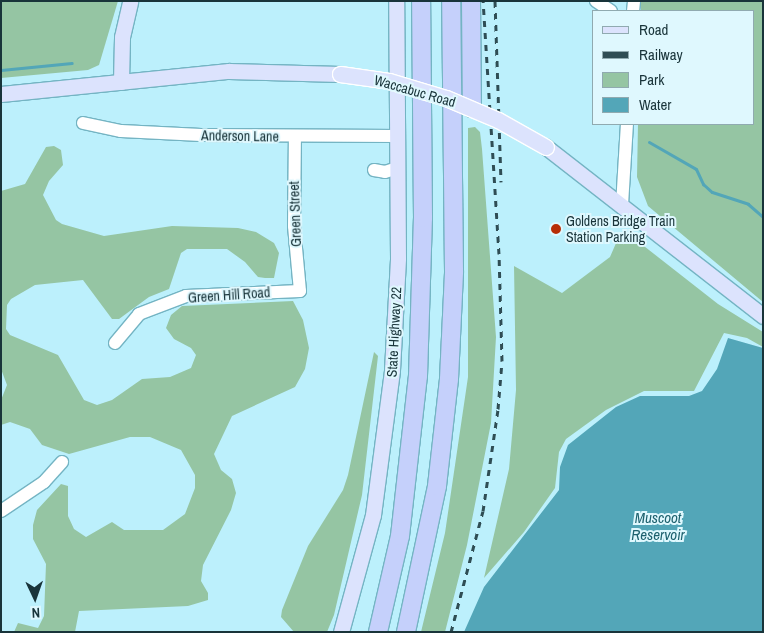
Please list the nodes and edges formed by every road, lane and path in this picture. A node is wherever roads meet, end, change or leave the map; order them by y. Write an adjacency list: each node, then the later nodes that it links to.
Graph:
1 (130, 1): 8 (main road)
2 (396, 1): 14 (main road, State Highway 22)
3 (421, 1): 24 (highway)
4 (451, 1): 25 (highway)
5 (471, 1): 10 (highway)
6 (596, 1): 7 (street)
7 (610, 10)
8 (121, 82): 9 (main road, Waccabuc Road); 10 (main road, Waccabuc Road, bridge)
9 (1, 94)
10 (472, 108): 17 (main road, Waccabuc Road, bridge)
11 (83, 123): 13 (street, Anderson Lane)
12 (628, 125): 17 (street)
13 (295, 136): 14 (street, Anderson Lane); 18 (street, Green Street)
14 (397, 136): 15 (main road, State Highway 22)
15 (397, 168): 16 (street); 23 (main road, State Highway 22)
16 (374, 170)
17 (622, 205): 19 (main road, Waccabuc Road)
18 (300, 291): 20 (street, Green Hill Road)
19 (763, 316)
20 (115, 343)
21 (62, 462): 22 (street)
22 (1, 511)
23 (341, 632)
24 (378, 632)
25 (406, 632)

